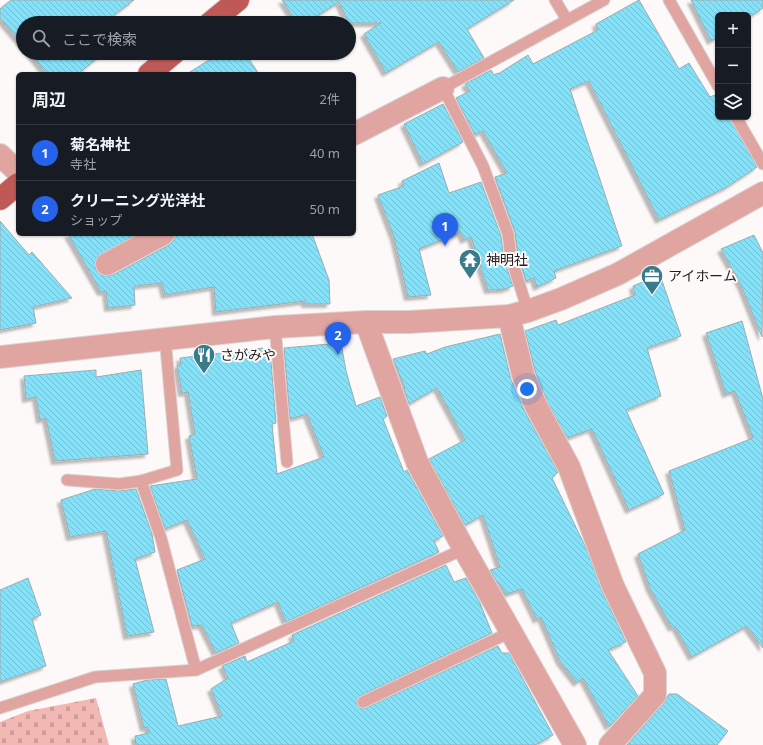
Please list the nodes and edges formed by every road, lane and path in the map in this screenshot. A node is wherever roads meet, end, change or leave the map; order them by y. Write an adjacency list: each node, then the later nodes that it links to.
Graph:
1 (238, 0): 5 (main road)
2 (555, 0): 6 (lane)
3 (604, 0): 6 (lane)
4 (669, 0): 9 (lane)
5 (219, 16)
6 (567, 20): 10 (lane)
7 (166, 60): 8 (main road)
8 (151, 72)
9 (717, 84)
10 (443, 88): 12 (street); 21 (lane)
11 (738, 120): 14 (lane)
12 (356, 133)
13 (0, 154): 15 (street)
14 (763, 164)
15 (16, 170)
16 (16, 186): 18 (main road)
17 (763, 193): 21 (street)
18 (0, 199)
19 (159, 236): 20 (street)
20 (107, 264)
21 (518, 314): 22 (street); 35 (street)
22 (366, 322): 23 (street); 29 (street)
23 (275, 326): 24 (street); 26 (lane)
24 (165, 337): 25 (street); 28 (lane)
25 (0, 357)
26 (287, 462)
27 (68, 480): 28 (lane)
28 (141, 480): 31 (lane)
29 (464, 550): 30 (street); 31 (lane)
30 (512, 632): 32 (lane); 34 (street)
31 (196, 670): 33 (lane)
32 (363, 702)
33 (0, 708)
34 (575, 745)
35 (610, 745)

